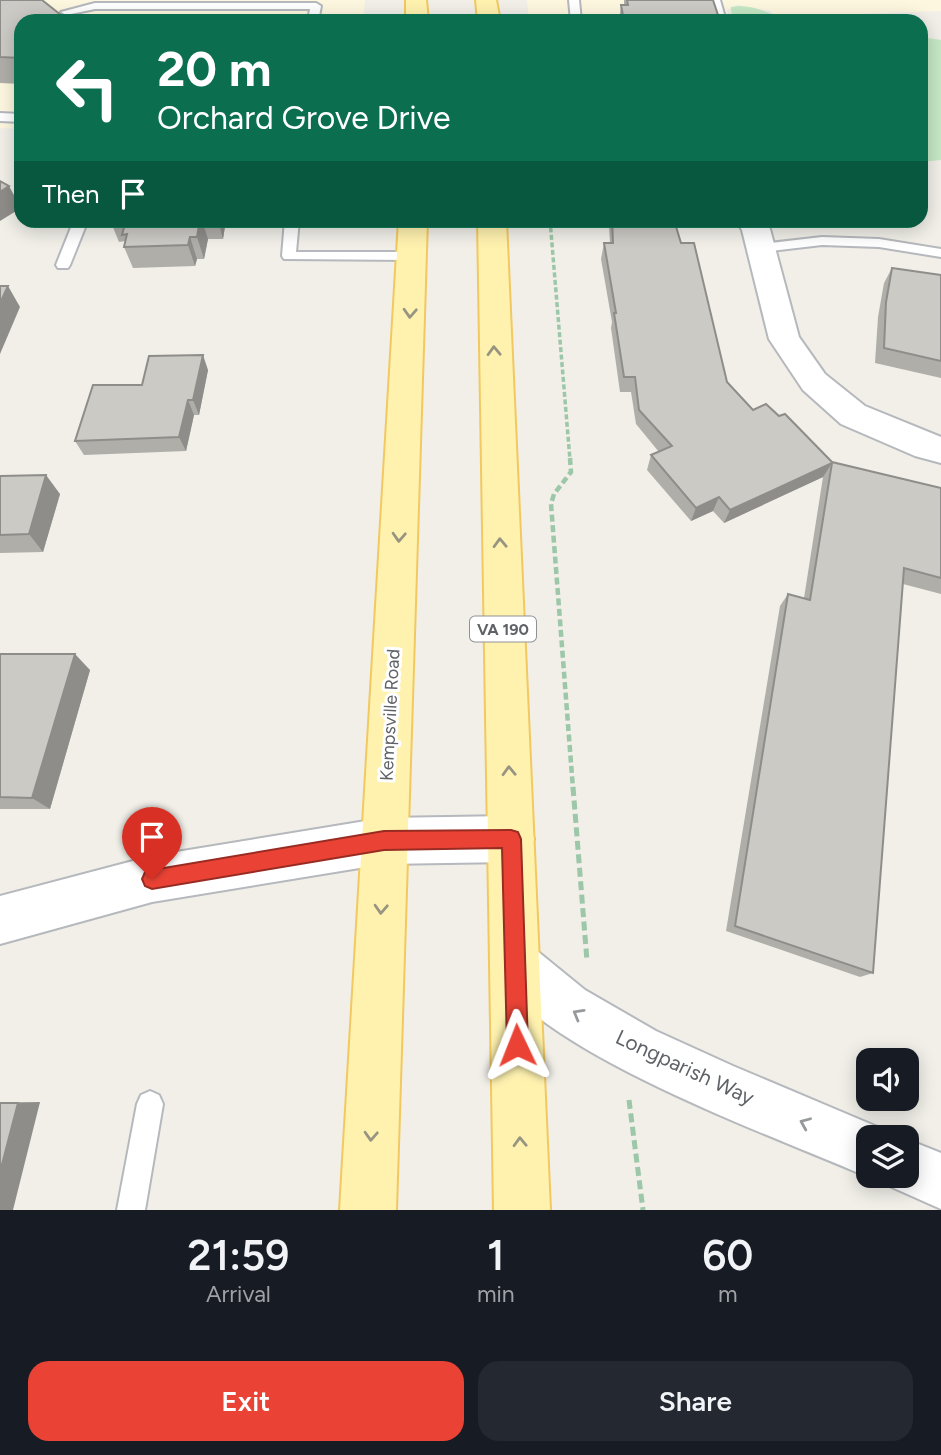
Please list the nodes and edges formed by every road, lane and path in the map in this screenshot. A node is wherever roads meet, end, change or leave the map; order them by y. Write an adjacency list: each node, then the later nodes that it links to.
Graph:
1 (236, 3): 2 (lane); 3 (lane)
2 (69, 14)
3 (314, 14)
4 (78, 228): 12 (lane)
5 (291, 228): 11 (lane)
6 (413, 228): 11 (main road, Kempsville Road)
7 (492, 228): 14 (main road, VA 190, one-way to 7)
8 (551, 228): 18 (path)
9 (755, 234): 10 (lane); 13 (street)
10 (941, 253)
11 (412, 256): 15 (main road, Kempsville Road, one-way to 15)
12 (62, 265)
13 (941, 450)
14 (511, 839): 15 (street); 17 (main road, VA 190)
15 (384, 841): 16 (street); 24 (main road, Kempsville Road, one-way to 24)
16 (0, 920)
17 (514, 963): 18 (street, Longparish Way, one-way to 17); 25 (main road, VA 190, one-way to 17)
18 (611, 1032): 20 (street, Longparish Way, one-way to 18); 26 (path)
19 (150, 1104): 23 (lane)
20 (856, 1145)
21 (919, 1172): 22 (street)
22 (941, 1181)
23 (131, 1210)
24 (368, 1210)
25 (523, 1210)
26 (643, 1210)

